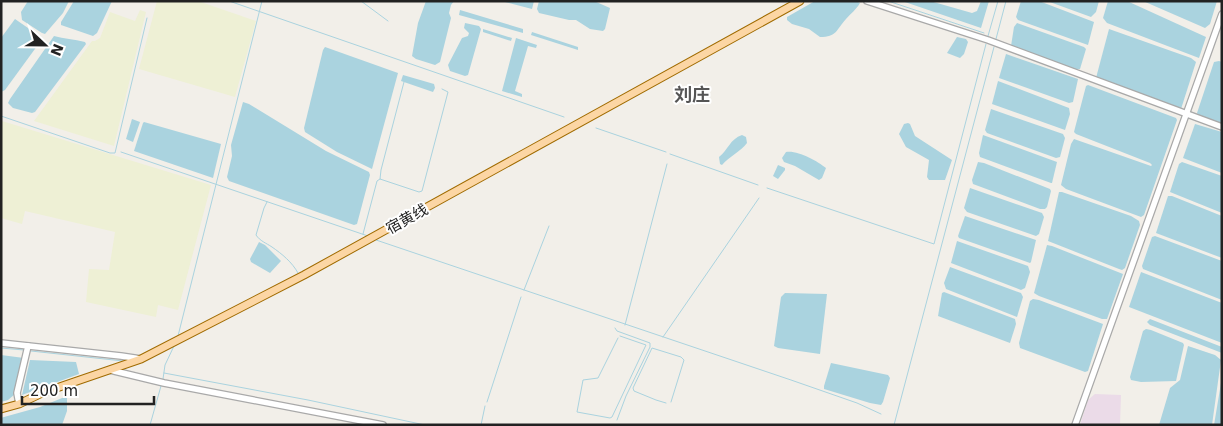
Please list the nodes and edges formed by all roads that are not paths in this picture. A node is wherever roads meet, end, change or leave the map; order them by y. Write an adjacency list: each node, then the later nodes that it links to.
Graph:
1 (800, 1): 8 (main road, 宿黄线)
2 (867, 1): 4 (street)
3 (1222, 14): 4 (street)
4 (1186, 114): 5 (street); 13 (street)
5 (1222, 127)
6 (1, 343): 7 (street)
7 (28, 346): 8 (street); 10 (street)
8 (141, 359): 9 (main road, 宿黄线)
9 (110, 370): 10 (main road, 宿黄线); 12 (street)
10 (18, 404): 11 (main road, 宿黄线)
11 (1, 409)
12 (383, 425)
13 (1075, 425)

